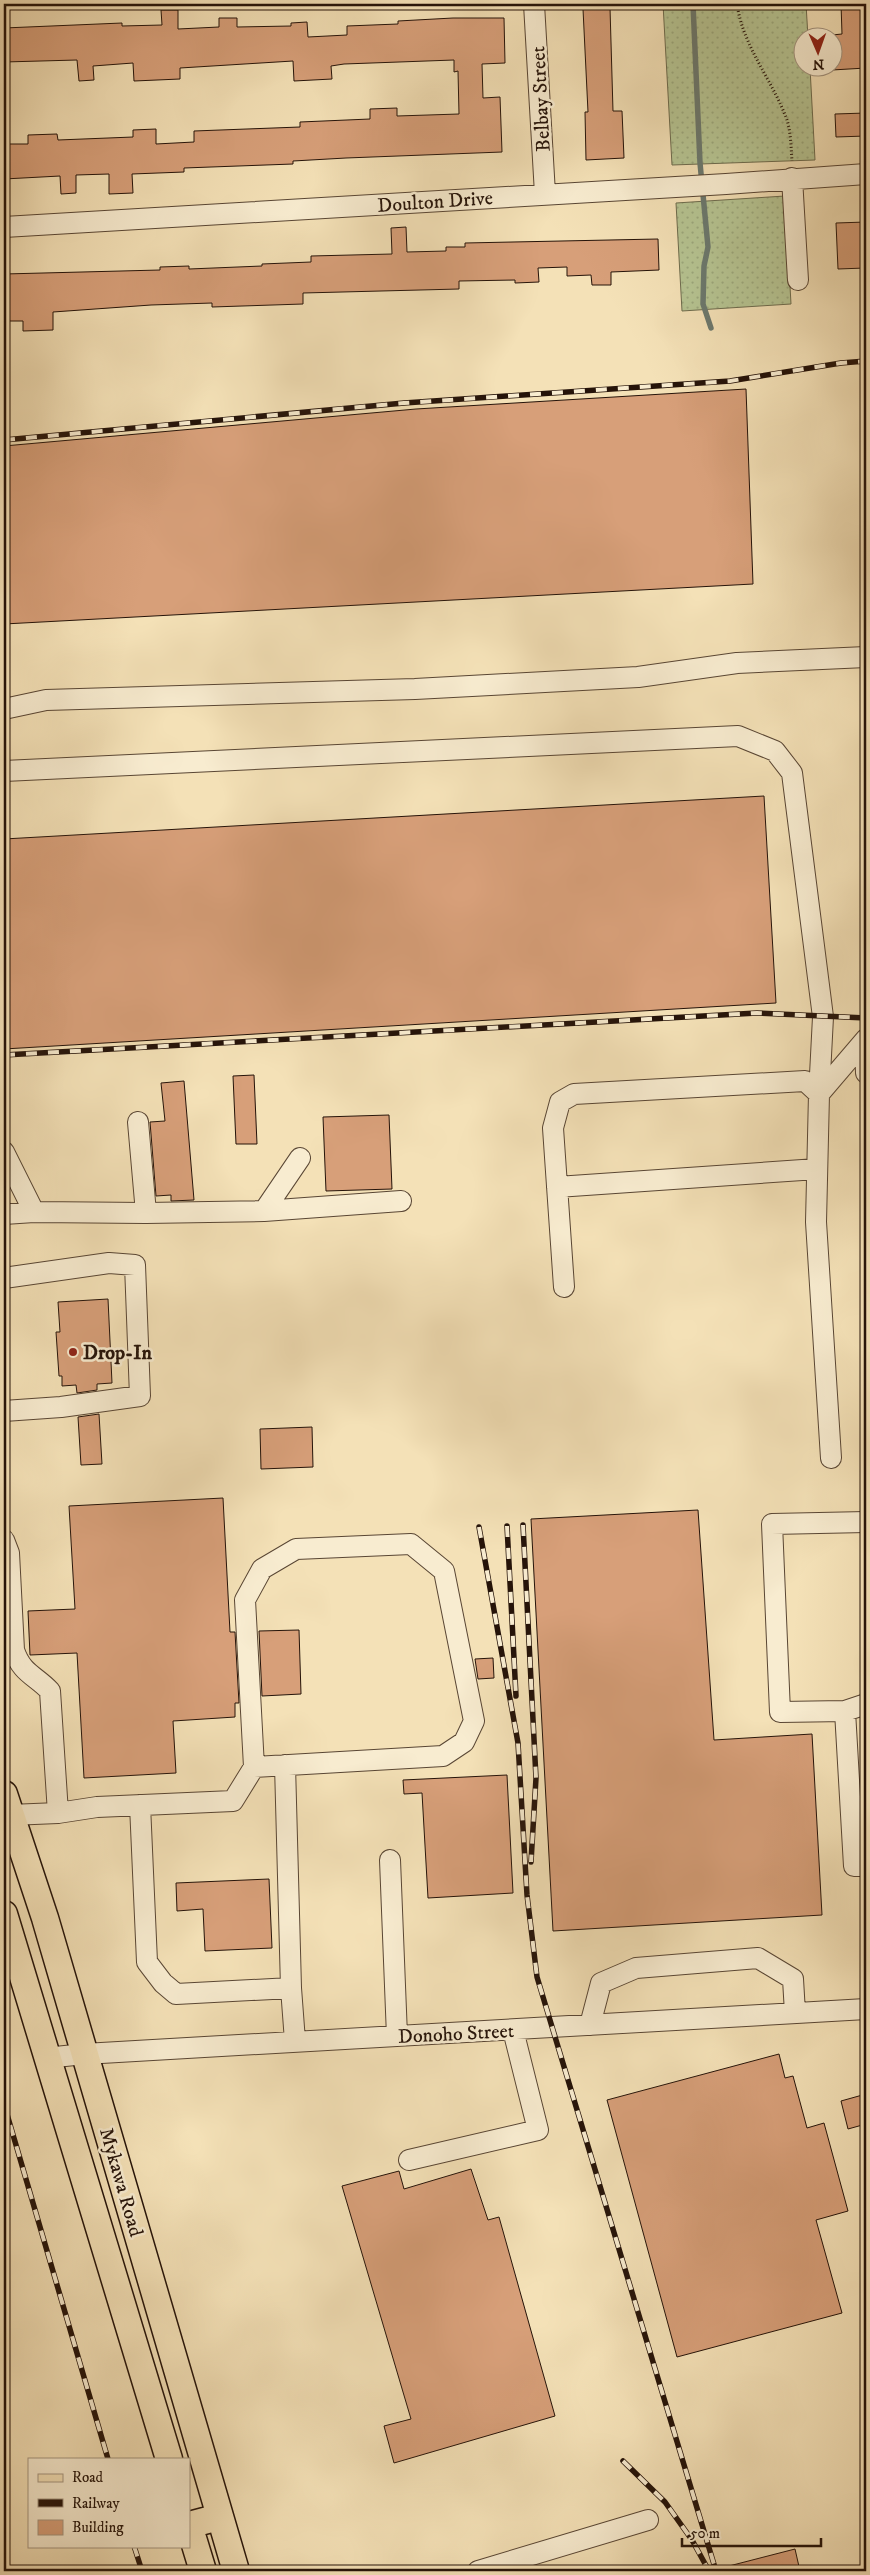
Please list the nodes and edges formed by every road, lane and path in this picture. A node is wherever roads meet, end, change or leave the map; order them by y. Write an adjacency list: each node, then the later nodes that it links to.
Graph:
1 (534, 4): 5 (street, Belbay Street)
2 (737, 4): 3 (path)
3 (792, 173): 4 (street, Doulton Drive); 5 (street, Doulton Drive); 7 (street)
4 (866, 174)
5 (545, 194): 6 (street, Doulton Drive)
6 (4, 227)
7 (798, 280)
8 (866, 657): 9 (street)
9 (4, 709)
10 (4, 771): 13 (street)
11 (866, 1040): 12 (street); 13 (street)
12 (866, 1073)
13 (819, 1094): 17 (street); 18 (street)
14 (138, 1122): 22 (street)
15 (4, 1152): 21 (street)
16 (300, 1158): 20 (street)
17 (817, 1169): 18 (street); 27 (street)
18 (557, 1187): 25 (street)
19 (401, 1201): 20 (street)
20 (264, 1211): 22 (street)
21 (34, 1212): 22 (street); 23 (street)
22 (146, 1213)
23 (4, 1214)
24 (4, 1278): 26 (street)
25 (564, 1287)
26 (4, 1411)
27 (831, 1458)
28 (866, 1522): 31 (street)
29 (4, 1540): 36 (street)
30 (866, 1704): 31 (street)
31 (845, 1711): 38 (street)
32 (286, 1765): 33 (street); 33 (street); 42 (street)
33 (254, 1767): 35 (street)
34 (7, 1804): 36 (street); 40 (main road, Mykawa Road)
35 (140, 1805): 36 (street); 42 (street)
36 (58, 1813)
37 (390, 1860): 47 (street)
38 (866, 1866)
39 (4, 1918): 40 (main road); 41 (main road, Mykawa Road)
40 (45, 1918): 41 (main road); 49 (main road, Mykawa Road)
41 (9, 1951): 50 (main road, Mykawa Road)
42 (291, 1988): 48 (street)
43 (866, 2009): 44 (street, Donoho Street)
44 (795, 2013): 45 (street, Donoho Street); 45 (street)
45 (590, 2025): 46 (street, Donoho Street)
46 (513, 2030): 47 (street, Donoho Street); 51 (street)
47 (397, 2036): 48 (street, Donoho Street)
48 (295, 2041): 49 (street, Donoho Street)
49 (84, 2054): 50 (street, Donoho Street); 53 (main road, Mykawa Road)
50 (46, 2058): 52 (main road, Mykawa Road)
51 (409, 2160)
52 (168, 2458)
53 (219, 2517): 55 (main road); 58 (main road, Mykawa Road)
54 (648, 2520): 59 (street)
55 (190, 2525)
56 (190, 2528): 57 (main road)
57 (203, 2571)
58 (236, 2571)
59 (478, 2571)

